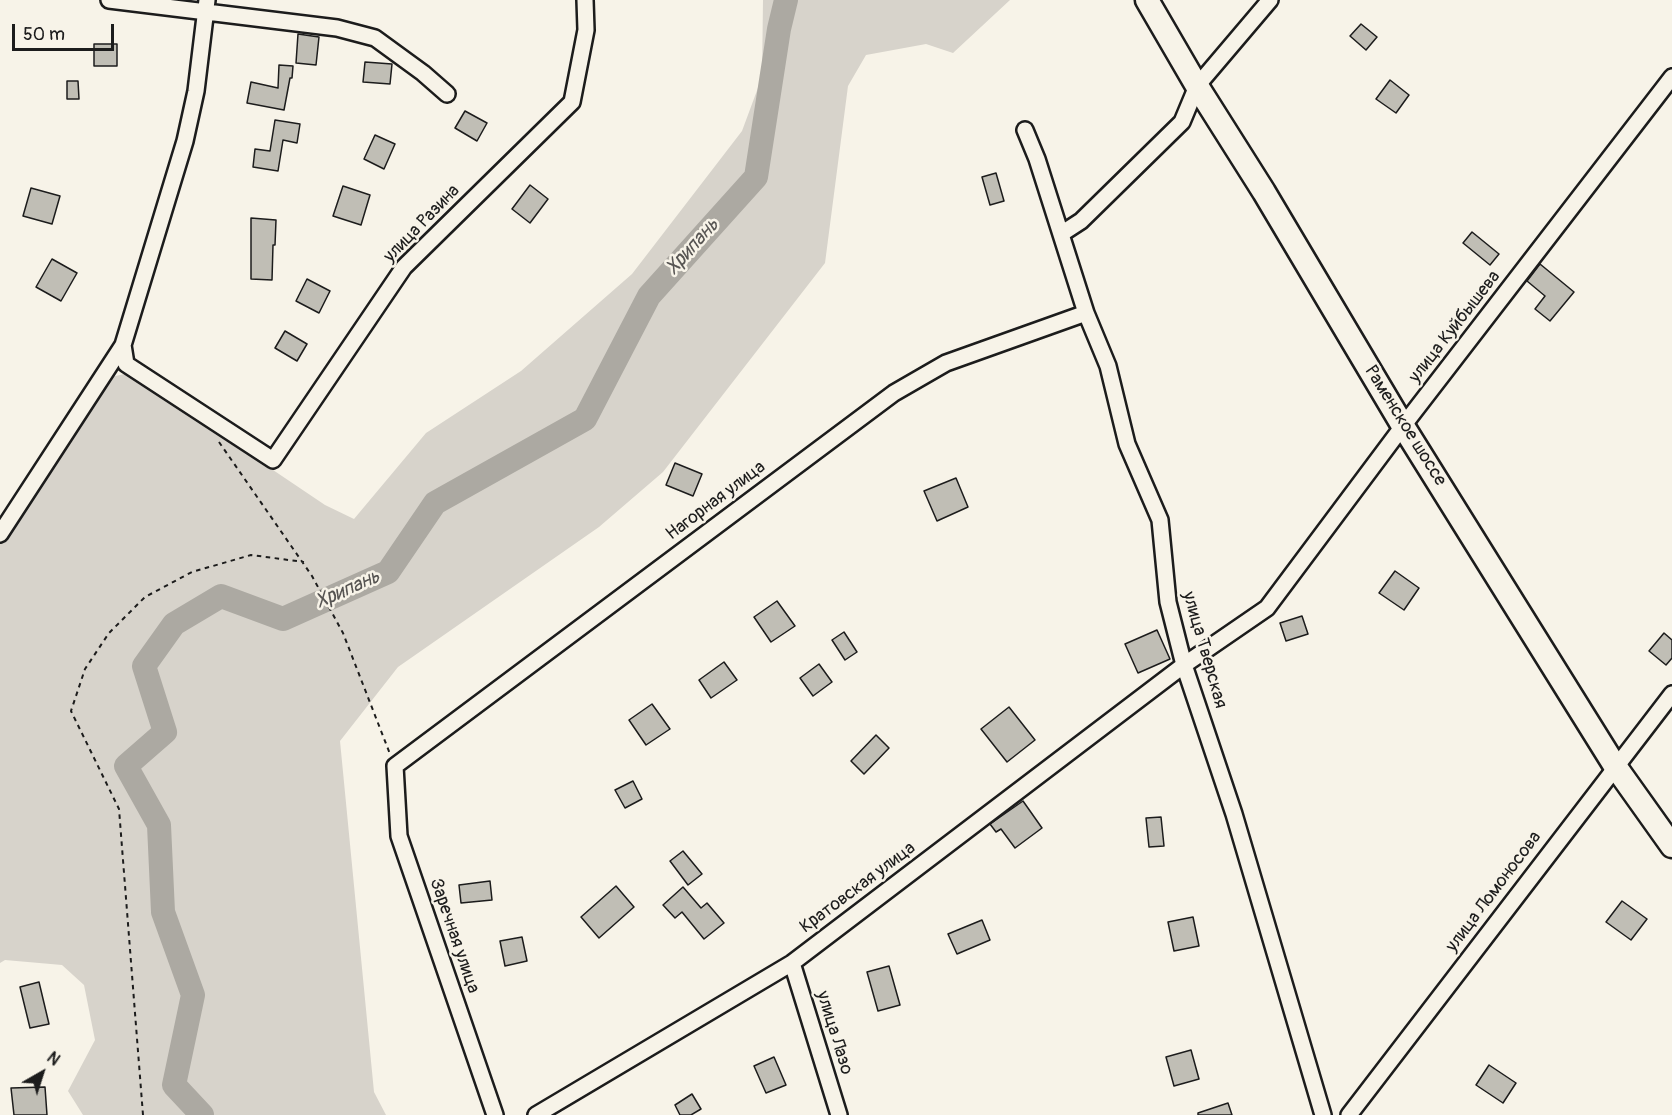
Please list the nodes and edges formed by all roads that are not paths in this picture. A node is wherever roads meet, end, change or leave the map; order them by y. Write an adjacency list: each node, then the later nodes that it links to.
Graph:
1 (109, 0): 5 (street)
2 (585, 0): 12 (street, улица Разина)
3 (1147, 0): 7 (main road, Раменское шоссе)
4 (1270, 0): 7 (street)
5 (206, 6): 8 (street); 12 (street)
6 (1672, 77): 13 (street, улица Куйбышева)
7 (1197, 86): 10 (street); 13 (main road, Раменское шоссе)
8 (447, 94)
9 (1025, 130): 10 (street, улица Тверская)
10 (1061, 234): 11 (street, улица Тверская)
11 (1086, 313): 15 (street, улица Тверская); 17 (street, Нагорная улица)
12 (123, 345): 14 (street)
13 (1403, 426): 15 (street, улица Куйбышева); 18 (main road, Раменское шоссе)
14 (0, 534)
15 (1184, 665): 20 (street, Кратовская улица); 24 (street, улица Тверская)
16 (1672, 694): 18 (street, улица Ломоносова)
17 (395, 766): 21 (street, Заречная улица)
18 (1615, 766): 19 (main road, Раменское шоссе); 25 (street, улица Ломоносова)
19 (1672, 846)
20 (792, 963): 22 (street, Кратовская улица); 23 (street, улица Лазо)
21 (495, 1115)
22 (536, 1115)
23 (839, 1115)
24 (1323, 1115)
25 (1349, 1115)

